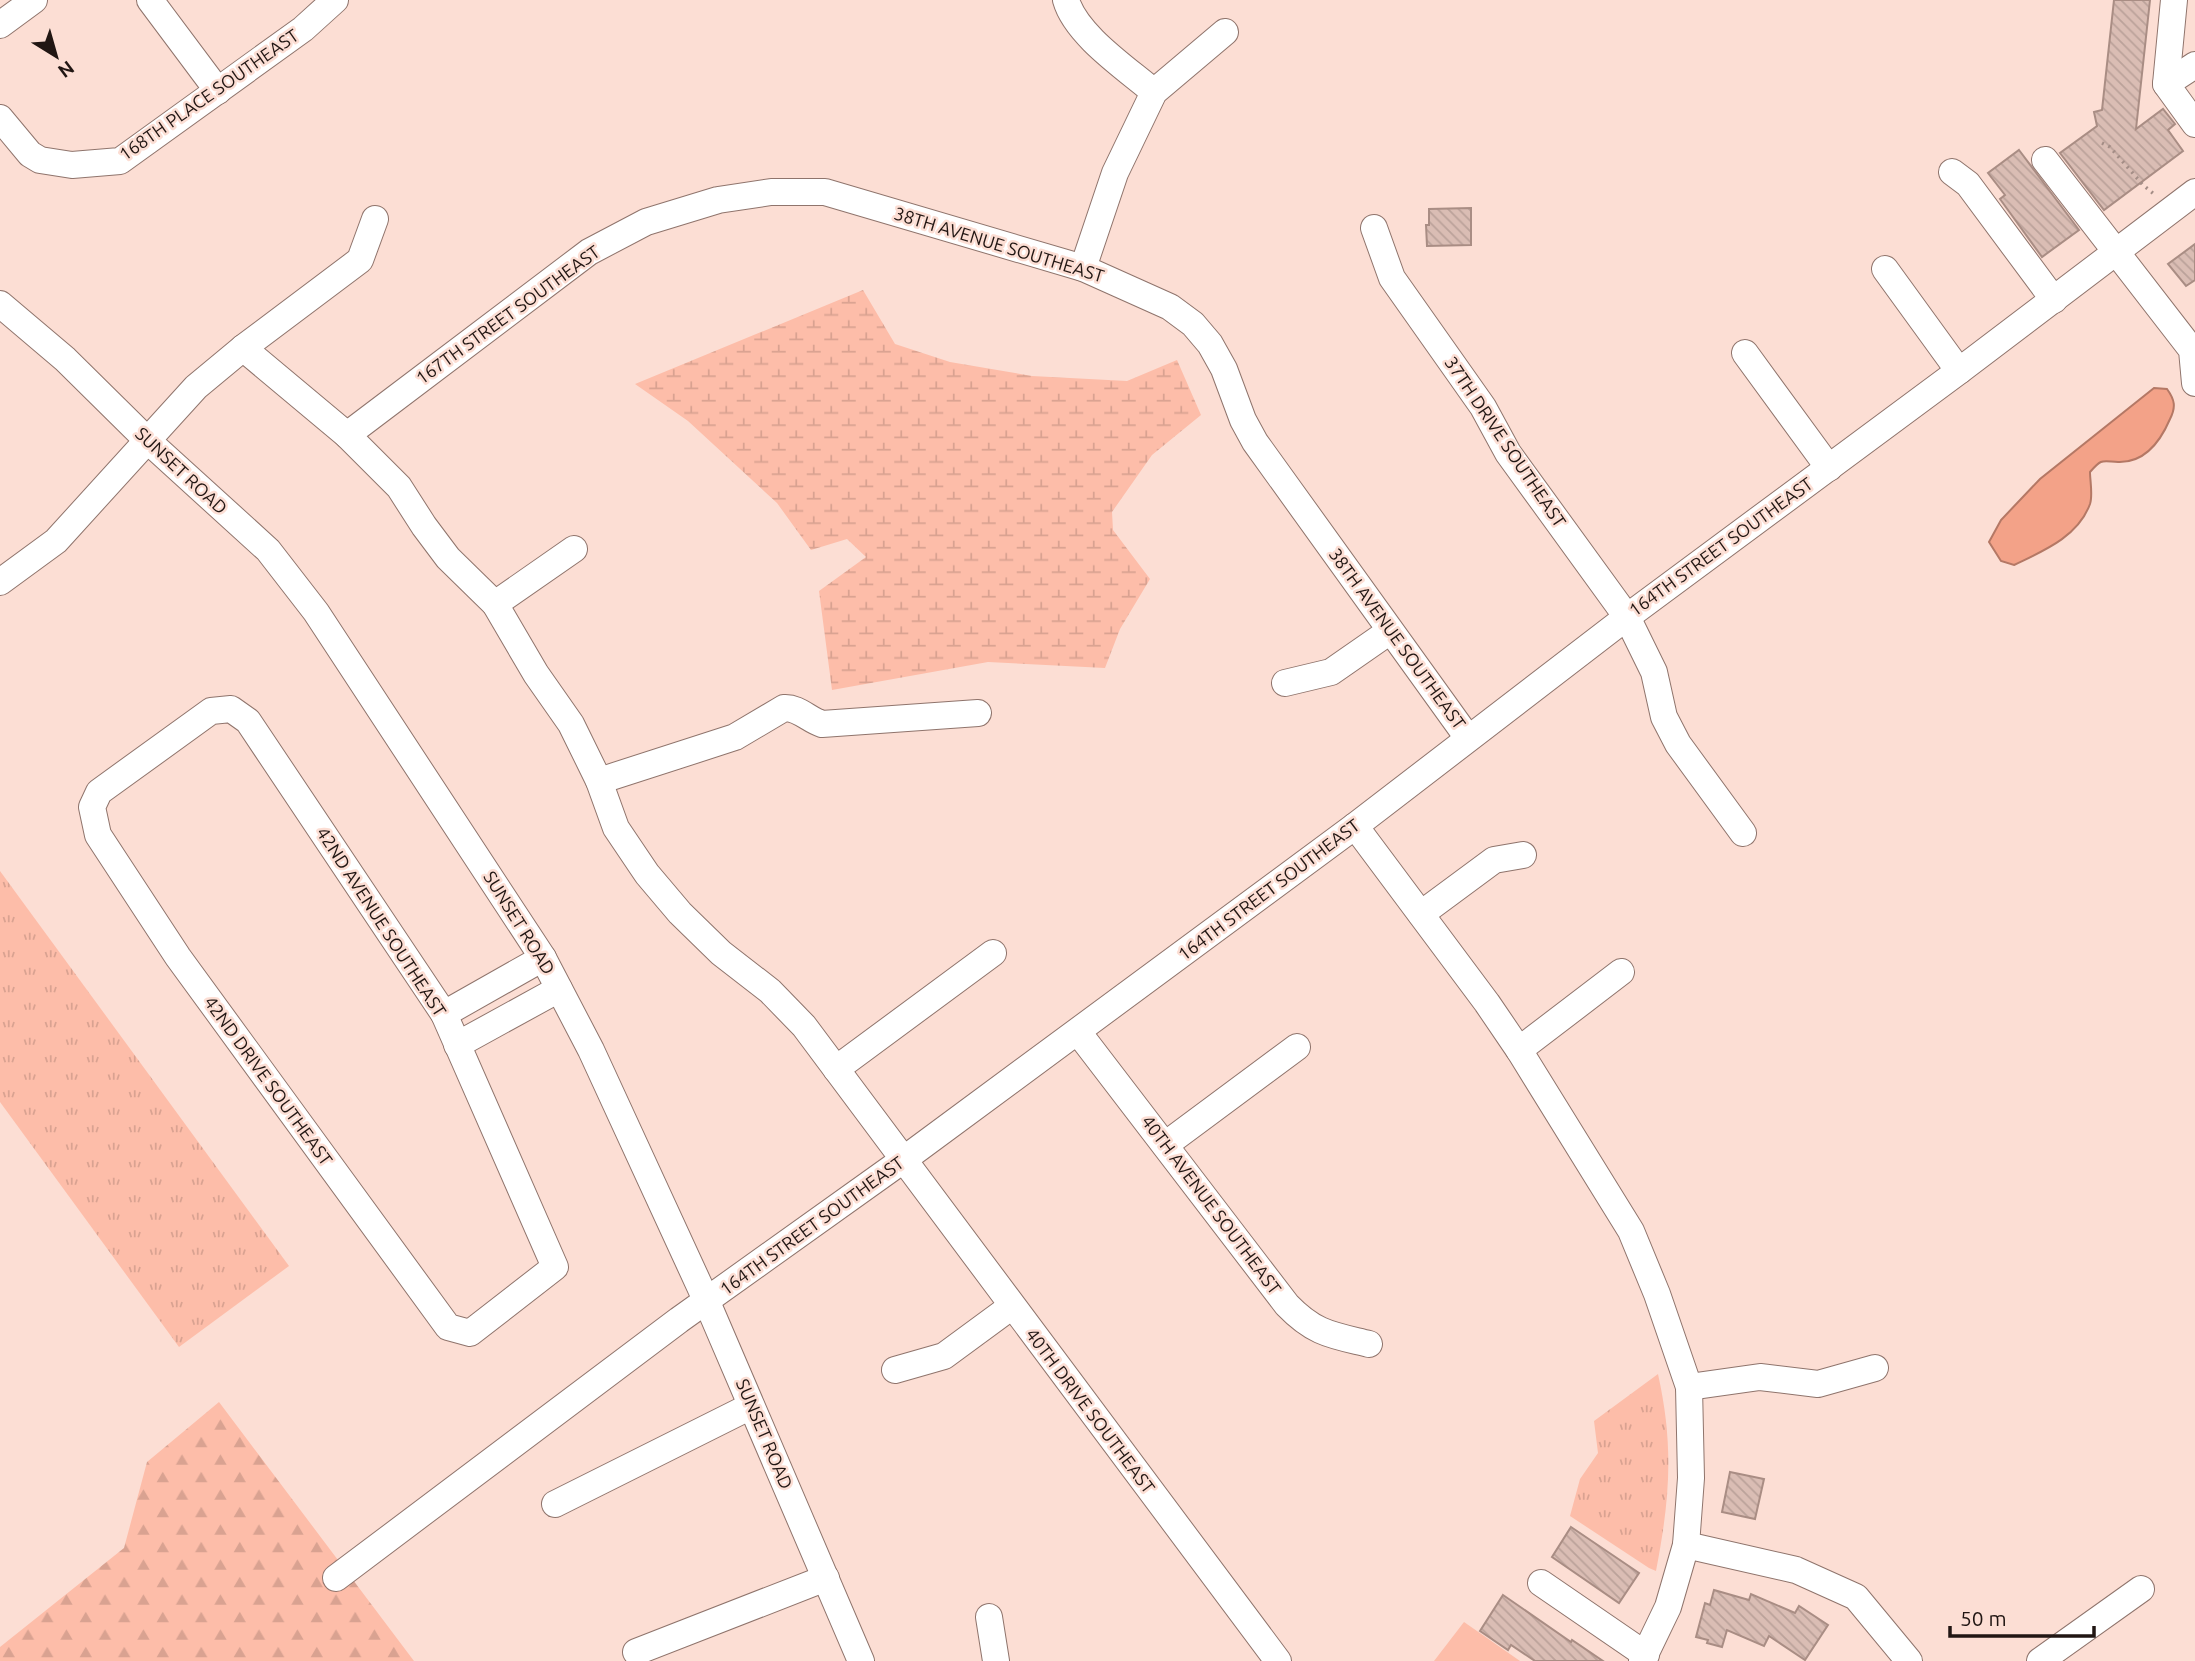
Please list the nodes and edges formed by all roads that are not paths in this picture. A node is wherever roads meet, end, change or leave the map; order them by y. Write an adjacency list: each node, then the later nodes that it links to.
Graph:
1 (34, 0): 6 (street)
2 (150, 0): 10 (street)
3 (335, 0): 10 (street, 168TH PLACE SOUTHEAST)
4 (1066, 0): 11 (street)
5 (2174, 0): 9 (street)
6 (0, 25)
7 (1225, 32): 11 (street)
8 (2195, 65): 9 (street)
9 (2166, 84): 13 (street)
10 (218, 91): 12 (street, 168TH PLACE SOUTHEAST)
11 (1154, 92): 21 (street)
12 (0, 118)
13 (2195, 124)
14 (2045, 160): 20 (street)
15 (1952, 172): 23 (street)
16 (2195, 192): 20 (street, 164TH STREET SOUTHEAST)
17 (718, 200): 21 (street, 38TH AVENUE SOUTHEAST); 29 (street, 167TH STREET SOUTHEAST)
18 (375, 219): 25 (street)
19 (1374, 229): 35 (street, 37TH DRIVE SOUTHEAST)
20 (2116, 253): 23 (street, 164TH STREET SOUTHEAST); 28 (street)
21 (1083, 268): 36 (street, 38TH AVENUE SOUTHEAST)
22 (1885, 270): 27 (street)
23 (2054, 300): 27 (street, 164TH STREET SOUTHEAST)
24 (0, 304): 30 (street, SUNSET ROAD)
25 (243, 348): 29 (street, 40TH DRIVE SOUTHEAST); 30 (street)
26 (1745, 354): 31 (street)
27 (1959, 372): 31 (street, 164TH STREET SOUTHEAST)
28 (2195, 383)
29 (347, 435): 34 (street, 40TH DRIVE SOUTHEAST)
30 (147, 440): 33 (street); 47 (street, SUNSET ROAD)
31 (1829, 468): 35 (street, 164TH STREET SOUTHEAST)
32 (574, 549): 34 (street)
33 (0, 582)
34 (495, 604): 41 (street, 40TH DRIVE SOUTHEAST)
35 (1627, 617): 40 (street, 164TH STREET SOUTHEAST); 43 (street, 37TH DRIVE SOUTHEAST)
36 (1390, 631): 37 (street); 40 (street, 38TH AVENUE SOUTHEAST)
37 (1285, 683)
38 (231, 709): 50 (street, 42ND AVENUE SOUTHEAST); 58 (street, 42ND DRIVE SOUTHEAST)
39 (978, 713): 41 (street)
40 (1468, 737): 42 (street, 164TH STREET SOUTHEAST)
41 (598, 781): 55 (street, 40TH DRIVE SOUTHEAST)
42 (1355, 826): 45 (street); 51 (street, 164TH STREET SOUTHEAST)
43 (1743, 833)
44 (1523, 855): 45 (street)
45 (1421, 914): 54 (street)
46 (993, 953): 55 (street)
47 (543, 958): 49 (street, SUNSET ROAD); 50 (street)
48 (1621, 972): 54 (street)
49 (559, 989): 52 (street); 59 (street, SUNSET ROAD)
50 (444, 1014): 52 (street, 42ND AVENUE SOUTHEAST)
51 (1078, 1032): 56 (street, 40TH AVENUE SOUTHEAST); 57 (street, 164TH STREET SOUTHEAST)
52 (457, 1045): 58 (street, 42ND AVENUE SOUTHEAST)
53 (1297, 1047): 56 (street)
54 (1519, 1050): 64 (street)
55 (836, 1069): 57 (street, 40TH DRIVE SOUTHEAST)
56 (1165, 1145): 61 (street, 40TH AVENUE SOUTHEAST)
57 (903, 1160): 59 (street, 164TH STREET SOUTHEAST); 60 (street, 40TH DRIVE SOUTHEAST)
58 (555, 1267)
59 (707, 1302): 65 (street, SUNSET ROAD); 68 (street, 164TH STREET SOUTHEAST)
60 (1012, 1306): 63 (street); 78 (street, 40TH DRIVE SOUTHEAST)
61 (1369, 1344)
62 (1875, 1368): 64 (street)
63 (895, 1370)
64 (1689, 1387): 67 (street)
65 (751, 1406): 66 (street); 69 (street, SUNSET ROAD)
66 (555, 1504)
67 (1686, 1545): 75 (street); 79 (street)
68 (336, 1577)
69 (825, 1578): 73 (street); 76 (street, SUNSET ROAD)
70 (1541, 1583): 75 (street)
71 (2141, 1588): 80 (street)
72 (989, 1618): 77 (street)
73 (676, 1650): 74 (street)
74 (636, 1652)
75 (1644, 1658)
76 (861, 1661)
77 (996, 1661)
78 (1278, 1661)
79 (1909, 1661)
80 (2040, 1661)

